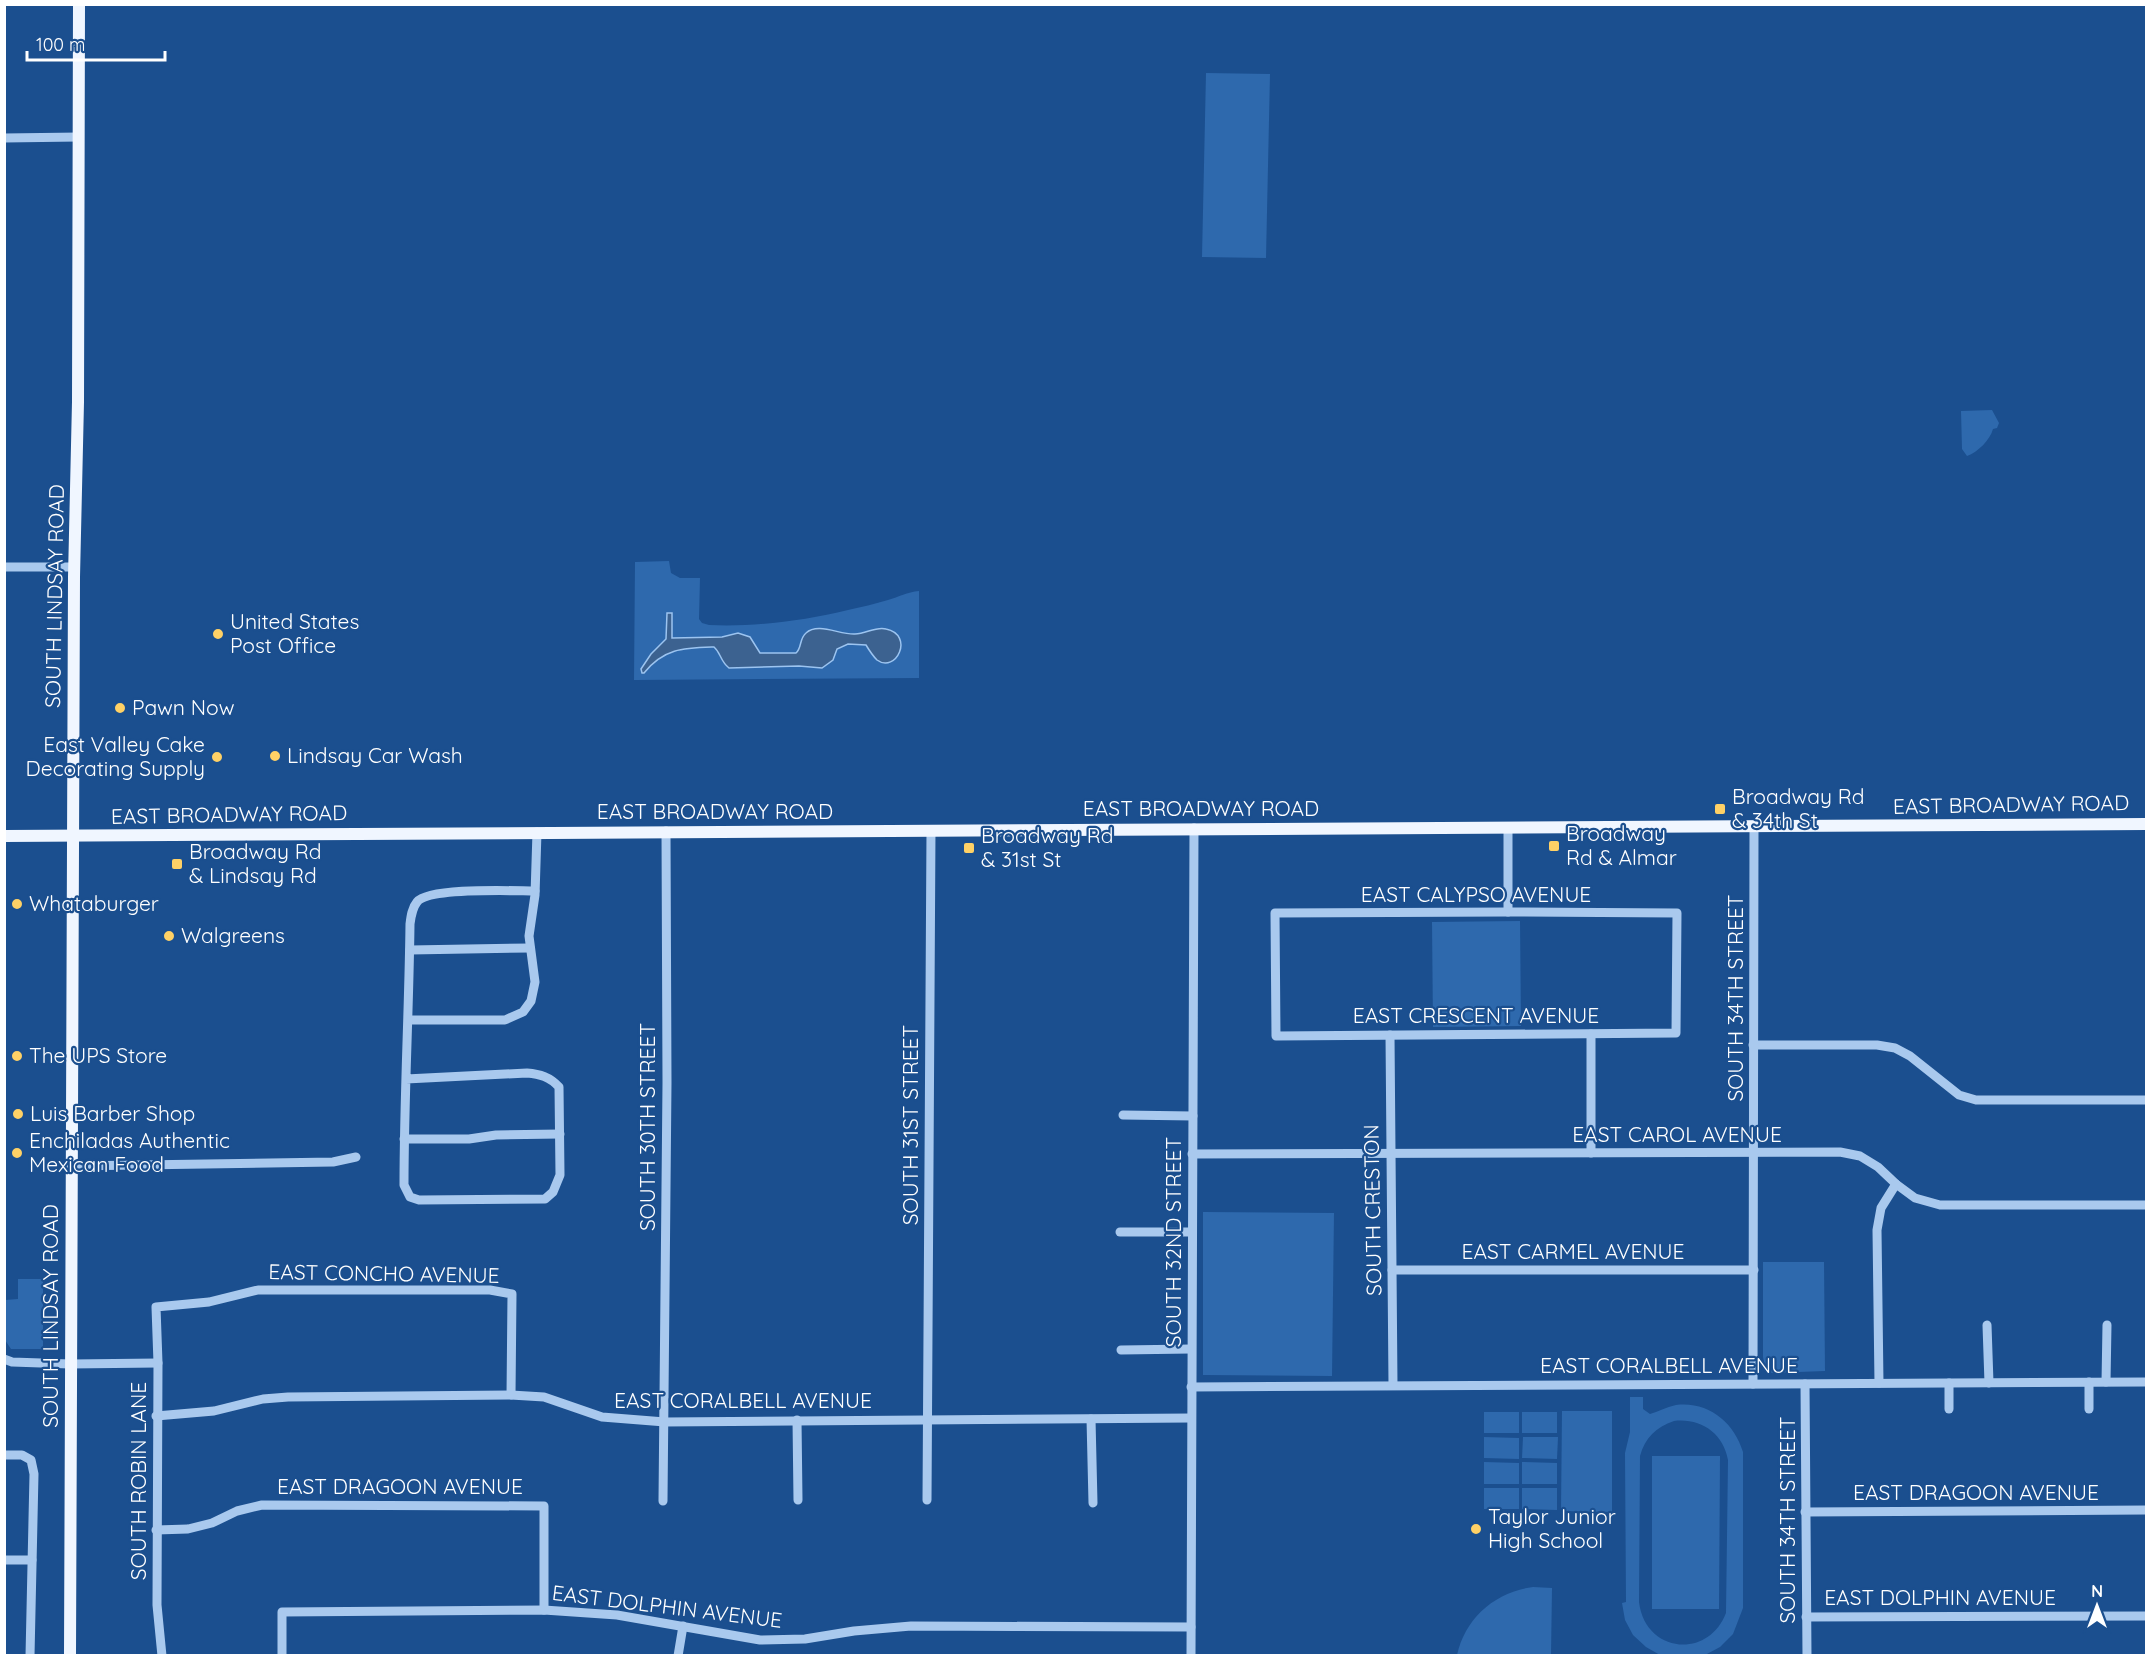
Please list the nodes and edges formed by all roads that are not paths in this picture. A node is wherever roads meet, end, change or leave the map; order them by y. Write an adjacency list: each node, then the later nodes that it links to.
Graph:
1 (79, 4): 2 (main road, SOUTH LINDSAY ROAD)
2 (79, 137): 3 (street); 5 (main road, SOUTH LINDSAY ROAD)
3 (4, 138)
4 (4, 567): 5 (street)
5 (74, 567): 14 (main road, SOUTH LINDSAY ROAD)
6 (2146, 824): 8 (main road, EAST BROADWAY ROAD)
7 (1508, 827): 8 (main road, EAST BROADWAY ROAD); 9 (main road, EAST BROADWAY ROAD); 16 (street)
8 (1754, 827): 24 (street, SOUTH 34TH STREET)
9 (1194, 828): 10 (main road, EAST BROADWAY ROAD); 28 (street, SOUTH 32ND STREET)
10 (931, 830): 11 (main road, EAST BROADWAY ROAD); 68 (street, SOUTH 31ST STREET)
11 (666, 831): 12 (main road, EAST BROADWAY ROAD); 69 (street, SOUTH 30TH STREET)
12 (537, 832): 14 (main road, EAST BROADWAY ROAD); 15 (street)
13 (4, 836): 14 (main road, EAST BROADWAY ROAD)
14 (73, 836): 36 (main road, SOUTH LINDSAY ROAD)
15 (536, 891): 17 (street); 18 (street)
16 (1508, 912): 20 (street, EAST CALYPSO AVENUE); 23 (street, EAST CALYPSO AVENUE)
17 (530, 948): 18 (street); 19 (street)
18 (410, 950): 19 (street)
19 (409, 1020): 25 (street)
20 (1676, 1033): 21 (street, EAST CRESCENT AVENUE)
21 (1591, 1034): 22 (street, EAST CRESCENT AVENUE); 32 (street)
22 (1390, 1035): 23 (street, EAST CRESCENT AVENUE); 34 (street, SOUTH CRESTON)
23 (1276, 1036)
24 (1753, 1045): 26 (street); 31 (street, SOUTH 34TH STREET)
25 (406, 1079): 29 (street); 30 (street)
26 (2146, 1100)
27 (1123, 1115): 28 (street)
28 (1192, 1116): 33 (street, SOUTH 32ND STREET)
29 (560, 1134): 30 (street); 30 (street)
30 (404, 1139)
31 (1754, 1152): 32 (street, EAST CAROL AVENUE); 37 (street, EAST CAROL AVENUE); 42 (street, SOUTH 34TH STREET)
32 (1591, 1153): 34 (street, EAST CAROL AVENUE)
33 (1192, 1154): 34 (street, EAST CAROL AVENUE); 40 (street, SOUTH 32ND STREET)
34 (1391, 1154): 41 (street, SOUTH CRESTON)
35 (356, 1157): 36 (street)
36 (72, 1166): 50 (main road, SOUTH LINDSAY ROAD)
37 (1896, 1184): 38 (street, EAST CAROL AVENUE); 54 (street)
38 (2146, 1205)
39 (1120, 1232): 40 (street)
40 (1192, 1232): 46 (street, SOUTH 32ND STREET)
41 (1392, 1270): 42 (street, EAST CARMEL AVENUE); 59 (street, SOUTH CRESTON)
42 (1754, 1270): 57 (street, SOUTH 34TH STREET)
43 (156, 1307): 49 (street, SOUTH ROBIN LANE); 61 (street, EAST CONCHO AVENUE)
44 (1987, 1325): 56 (street)
45 (2107, 1326): 52 (street)
46 (1191, 1349): 47 (street); 60 (street, SOUTH 32ND STREET)
47 (1121, 1350)
48 (4, 1359): 50 (street)
49 (158, 1363): 50 (street); 64 (street, SOUTH ROBIN LANE)
50 (70, 1364): 86 (main road, SOUTH LINDSAY ROAD)
51 (2089, 1382): 52 (street, EAST CORALBELL AVENUE); 56 (street, EAST CORALBELL AVENUE); 63 (street)
52 (2106, 1382): 53 (street, EAST CORALBELL AVENUE)
53 (2146, 1382)
54 (1880, 1383): 55 (street, EAST CORALBELL AVENUE); 58 (street, EAST CORALBELL AVENUE)
55 (1949, 1383): 56 (street, EAST CORALBELL AVENUE); 62 (street)
56 (1989, 1383)
57 (1753, 1384): 58 (street, EAST CORALBELL AVENUE); 59 (street, EAST CORALBELL AVENUE)
58 (1805, 1384): 76 (street, SOUTH 34TH STREET)
59 (1393, 1385): 60 (street, EAST CORALBELL AVENUE)
60 (1191, 1387): 65 (street, SOUTH 32ND STREET)
61 (511, 1395): 64 (street, EAST CORALBELL AVENUE); 69 (street, EAST CORALBELL AVENUE)
62 (1949, 1408)
63 (2089, 1408)
64 (156, 1416): 77 (street, SOUTH ROBIN LANE)
65 (1191, 1418): 66 (street, EAST CORALBELL AVENUE); 84 (street, SOUTH 32ND STREET)
66 (1091, 1419): 68 (street, EAST CORALBELL AVENUE); 74 (street)
67 (797, 1420): 68 (street, EAST CORALBELL AVENUE); 69 (street, EAST CORALBELL AVENUE); 71 (street)
68 (927, 1420): 72 (street, SOUTH 31ST STREET)
69 (665, 1422): 73 (street, SOUTH 30TH STREET)
70 (4, 1455): 79 (street)
71 (798, 1500)
72 (927, 1500)
73 (663, 1501)
74 (1093, 1503)
75 (2146, 1510): 76 (street, EAST DRAGOON AVENUE)
76 (1805, 1512): 82 (street, SOUTH 34TH STREET)
77 (156, 1530): 80 (street, EAST DRAGOON AVENUE); 87 (street, SOUTH ROBIN LANE)
78 (4, 1560): 79 (street)
79 (32, 1560): 85 (street)
80 (544, 1610): 83 (street, EAST DOLPHIN AVENUE); 88 (street, EAST DOLPHIN AVENUE)
81 (2146, 1616): 82 (street, EAST DOLPHIN AVENUE)
82 (1806, 1617): 91 (street, SOUTH 34TH STREET)
83 (683, 1626): 84 (street, EAST DOLPHIN AVENUE); 89 (street)
84 (1191, 1628): 90 (street, SOUTH 32ND STREET)
85 (30, 1656)
86 (70, 1656)
87 (162, 1656)
88 (282, 1656)
89 (678, 1656)
90 (1191, 1656)
91 (1807, 1656)

